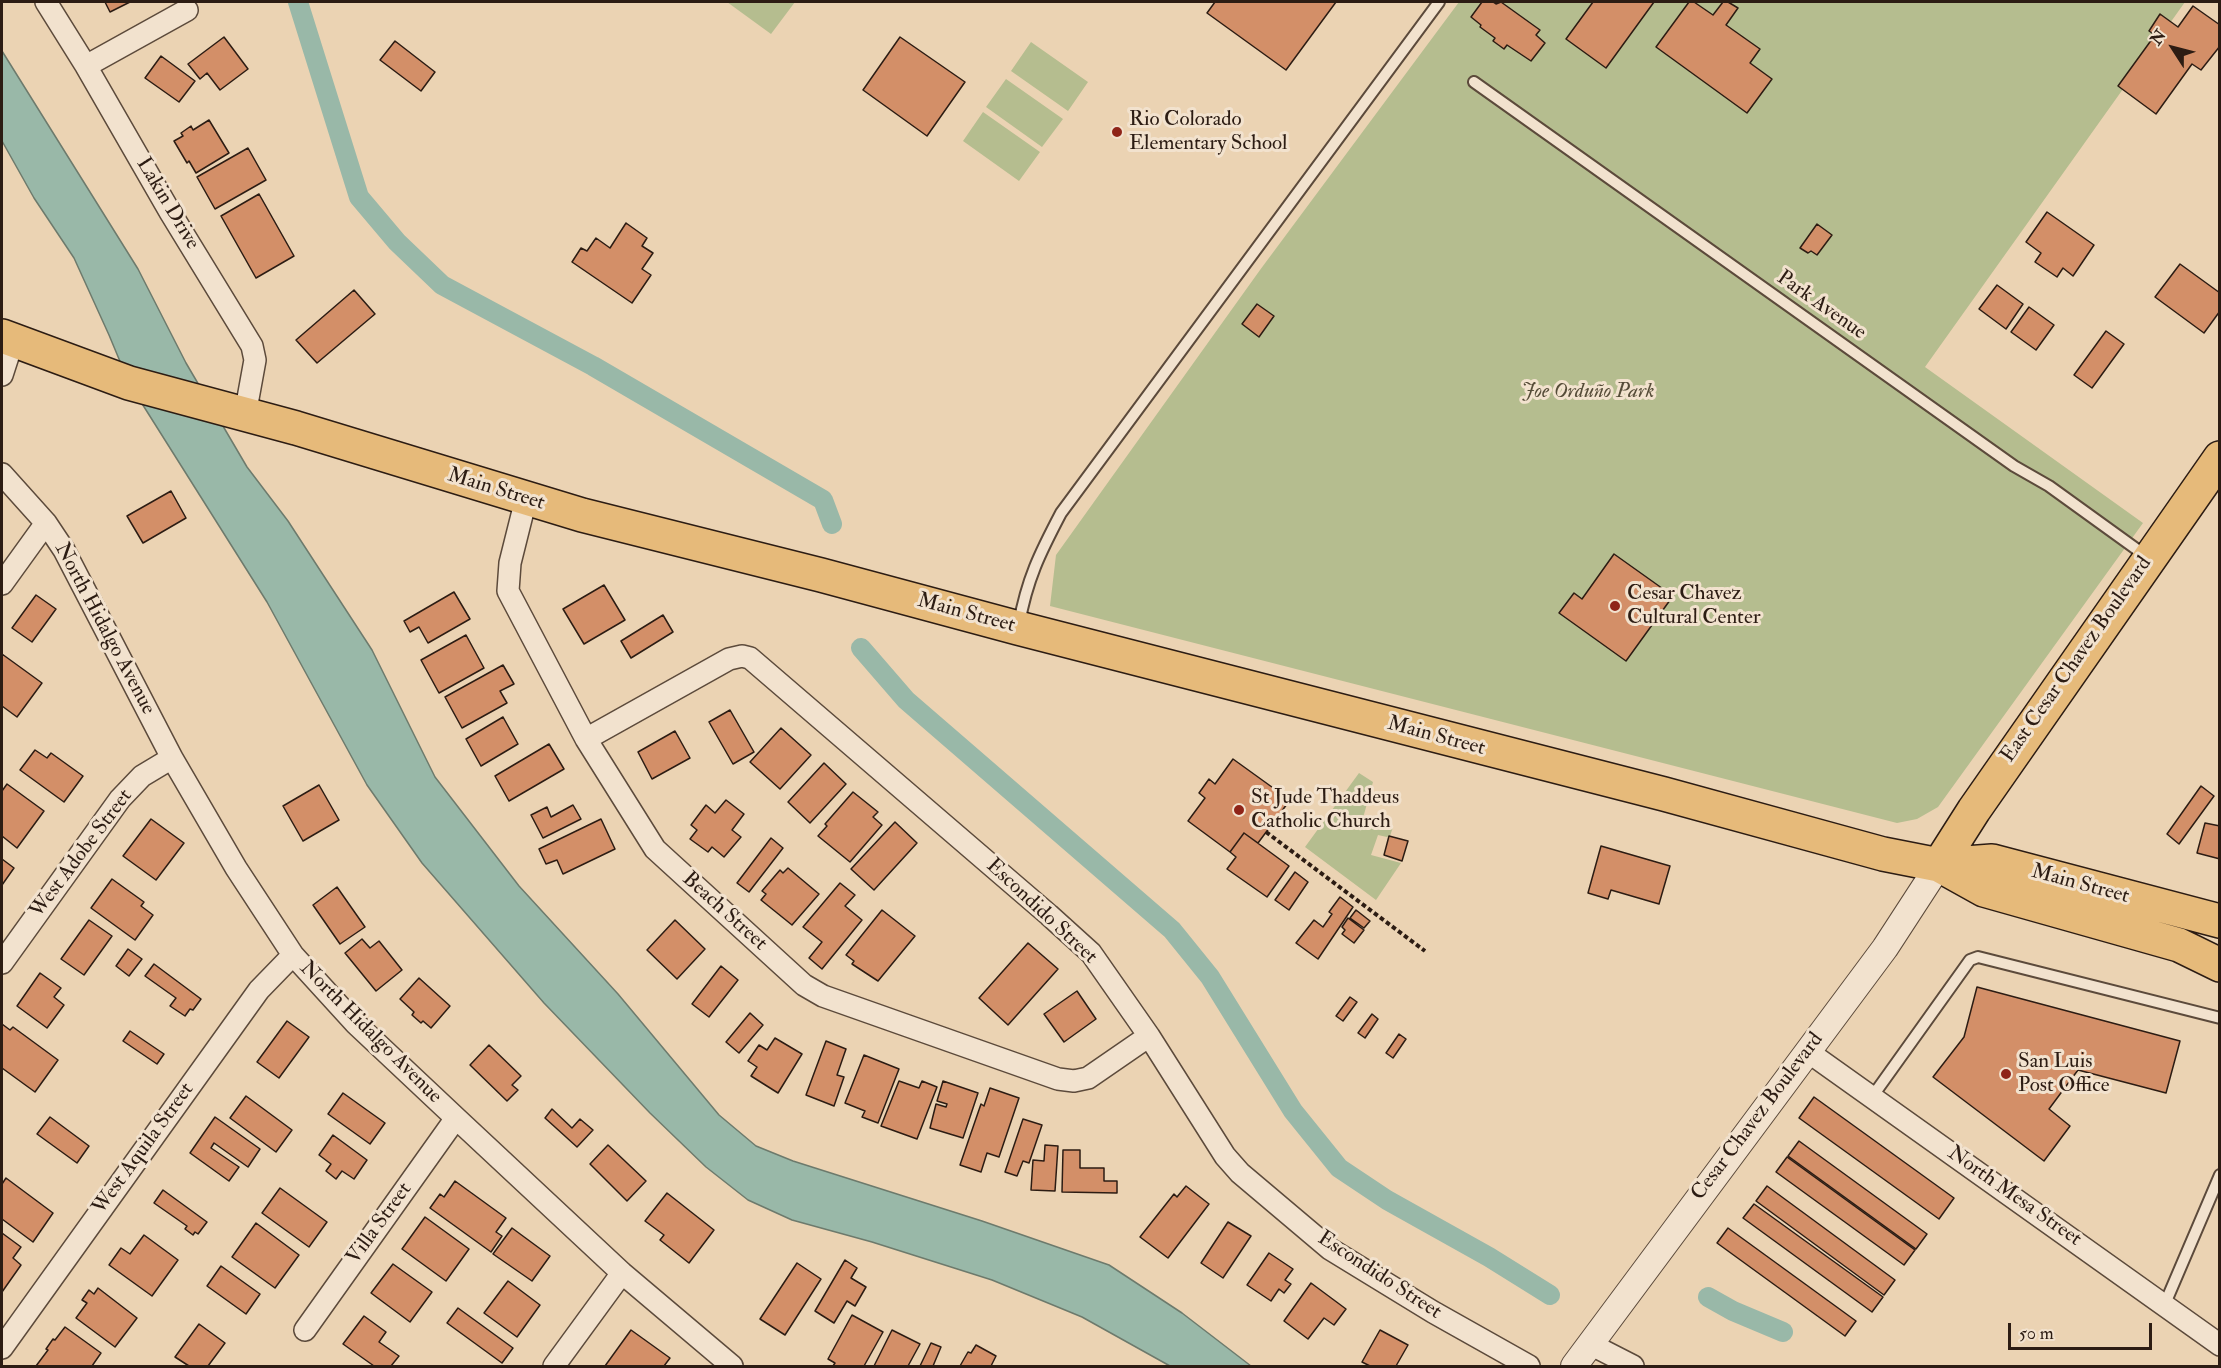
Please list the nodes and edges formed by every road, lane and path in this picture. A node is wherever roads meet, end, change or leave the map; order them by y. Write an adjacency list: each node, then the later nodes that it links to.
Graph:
1 (46, 2): 4 (street, Lakin Drive)
2 (1439, 2): 15 (lane)
3 (186, 10): 4 (street)
4 (86, 66): 8 (street, Lakin Drive)
5 (1474, 82): 13 (lane, Park Avenue)
6 (7, 338): 7 (street); 8 (highway, Main Street)
7 (2, 375)
8 (245, 415): 11 (highway, Main Street)
9 (2220, 458): 13 (highway, East Cesar Chavez Boulevard)
10 (2, 474): 12 (street, North Hidalgo Avenue)
11 (526, 499): 15 (highway, Main Street); 16 (street, Beach Street)
12 (46, 523): 14 (street); 17 (street, North Hidalgo Avenue)
13 (2149, 558): 19 (highway, East Cesar Chavez Boulevard)
14 (2, 584)
15 (1018, 628): 19 (highway, Main Street)
16 (586, 739): 26 (street, Beach Street); 26 (street, Escondido Street)
17 (172, 758): 22 (street, North Hidalgo Avenue); 23 (street, West Adobe Street)
18 (1266, 832): 21 (path)
19 (1939, 865): 20 (highway, Main Street); 24 (highway, Main Street); 27 (street, Cesar Chavez Boulevard)
20 (2220, 921)
21 (1425, 951)
22 (293, 955): 29 (street, North Hidalgo Avenue); 36 (street, West Aquila Street)
23 (2, 963)
24 (2220, 964)
25 (2220, 1018): 28 (lane)
26 (1149, 1036): 39 (street, Escondido Street)
27 (1807, 1051): 28 (street, North Mesa Street); 34 (street, Cesar Chavez Boulevard)
28 (1872, 1096): 32 (street, North Mesa Street)
29 (456, 1118): 31 (street, North Hidalgo Avenue); 33 (street, Villa Street)
30 (2220, 1175): 32 (lane)
31 (622, 1273): 37 (street); 38 (street, North Hidalgo Avenue)
32 (2164, 1306): 35 (street, North Mesa Street)
33 (304, 1330)
34 (1590, 1344): 40 (street, Cesar Chavez Boulevard); 41 (street)
35 (2220, 1345)
36 (2, 1348)
37 (554, 1366)
38 (732, 1366)
39 (1529, 1366)
40 (1574, 1366)
41 (1633, 1366)

